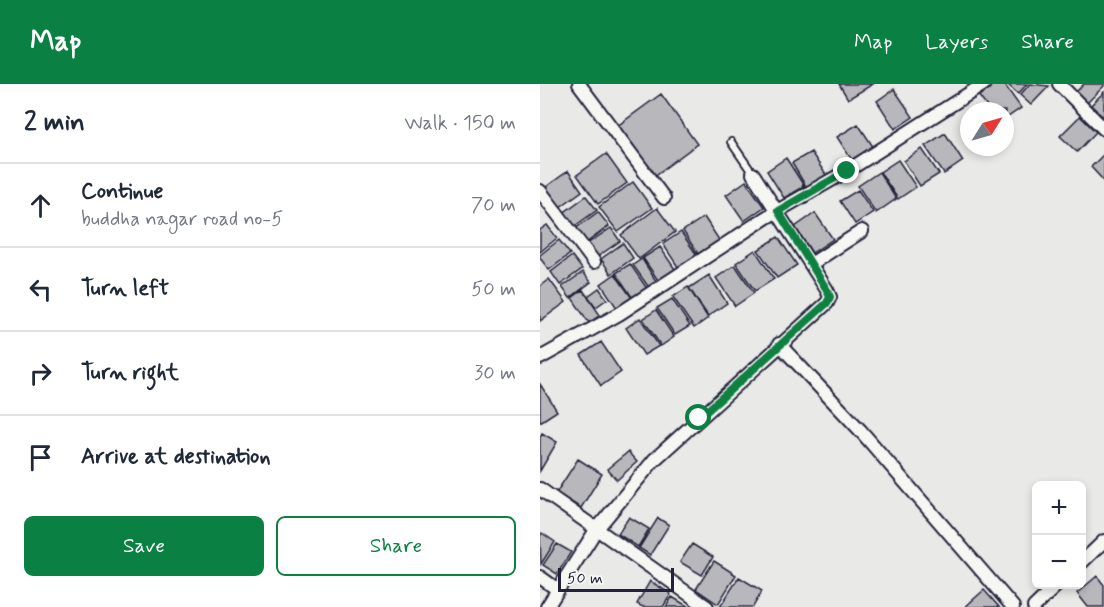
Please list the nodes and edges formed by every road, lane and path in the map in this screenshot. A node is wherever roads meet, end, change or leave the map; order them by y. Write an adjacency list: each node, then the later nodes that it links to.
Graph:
1 (579, 84): 8 (street)
2 (984, 84): 9 (street)
3 (1059, 84): 4 (street)
4 (1104, 129)
5 (731, 142): 6 (lane)
6 (753, 174): 9 (street)
7 (540, 191): 11 (street)
8 (664, 198)
9 (778, 211): 12 (street); 14 (street)
10 (862, 231): 12 (street)
11 (594, 262)
12 (811, 264): 13 (street)
13 (779, 344): 16 (street); 24 (street)
14 (543, 351)
15 (540, 489): 16 (street)
16 (596, 530): 21 (street); 22 (street)
17 (1104, 541): 18 (street)
18 (1086, 558)
19 (540, 577): 21 (street)
20 (1054, 589): 25 (street)
21 (558, 590): 23 (street)
22 (701, 605)
23 (547, 607)
24 (1013, 607)
25 (1034, 607)

